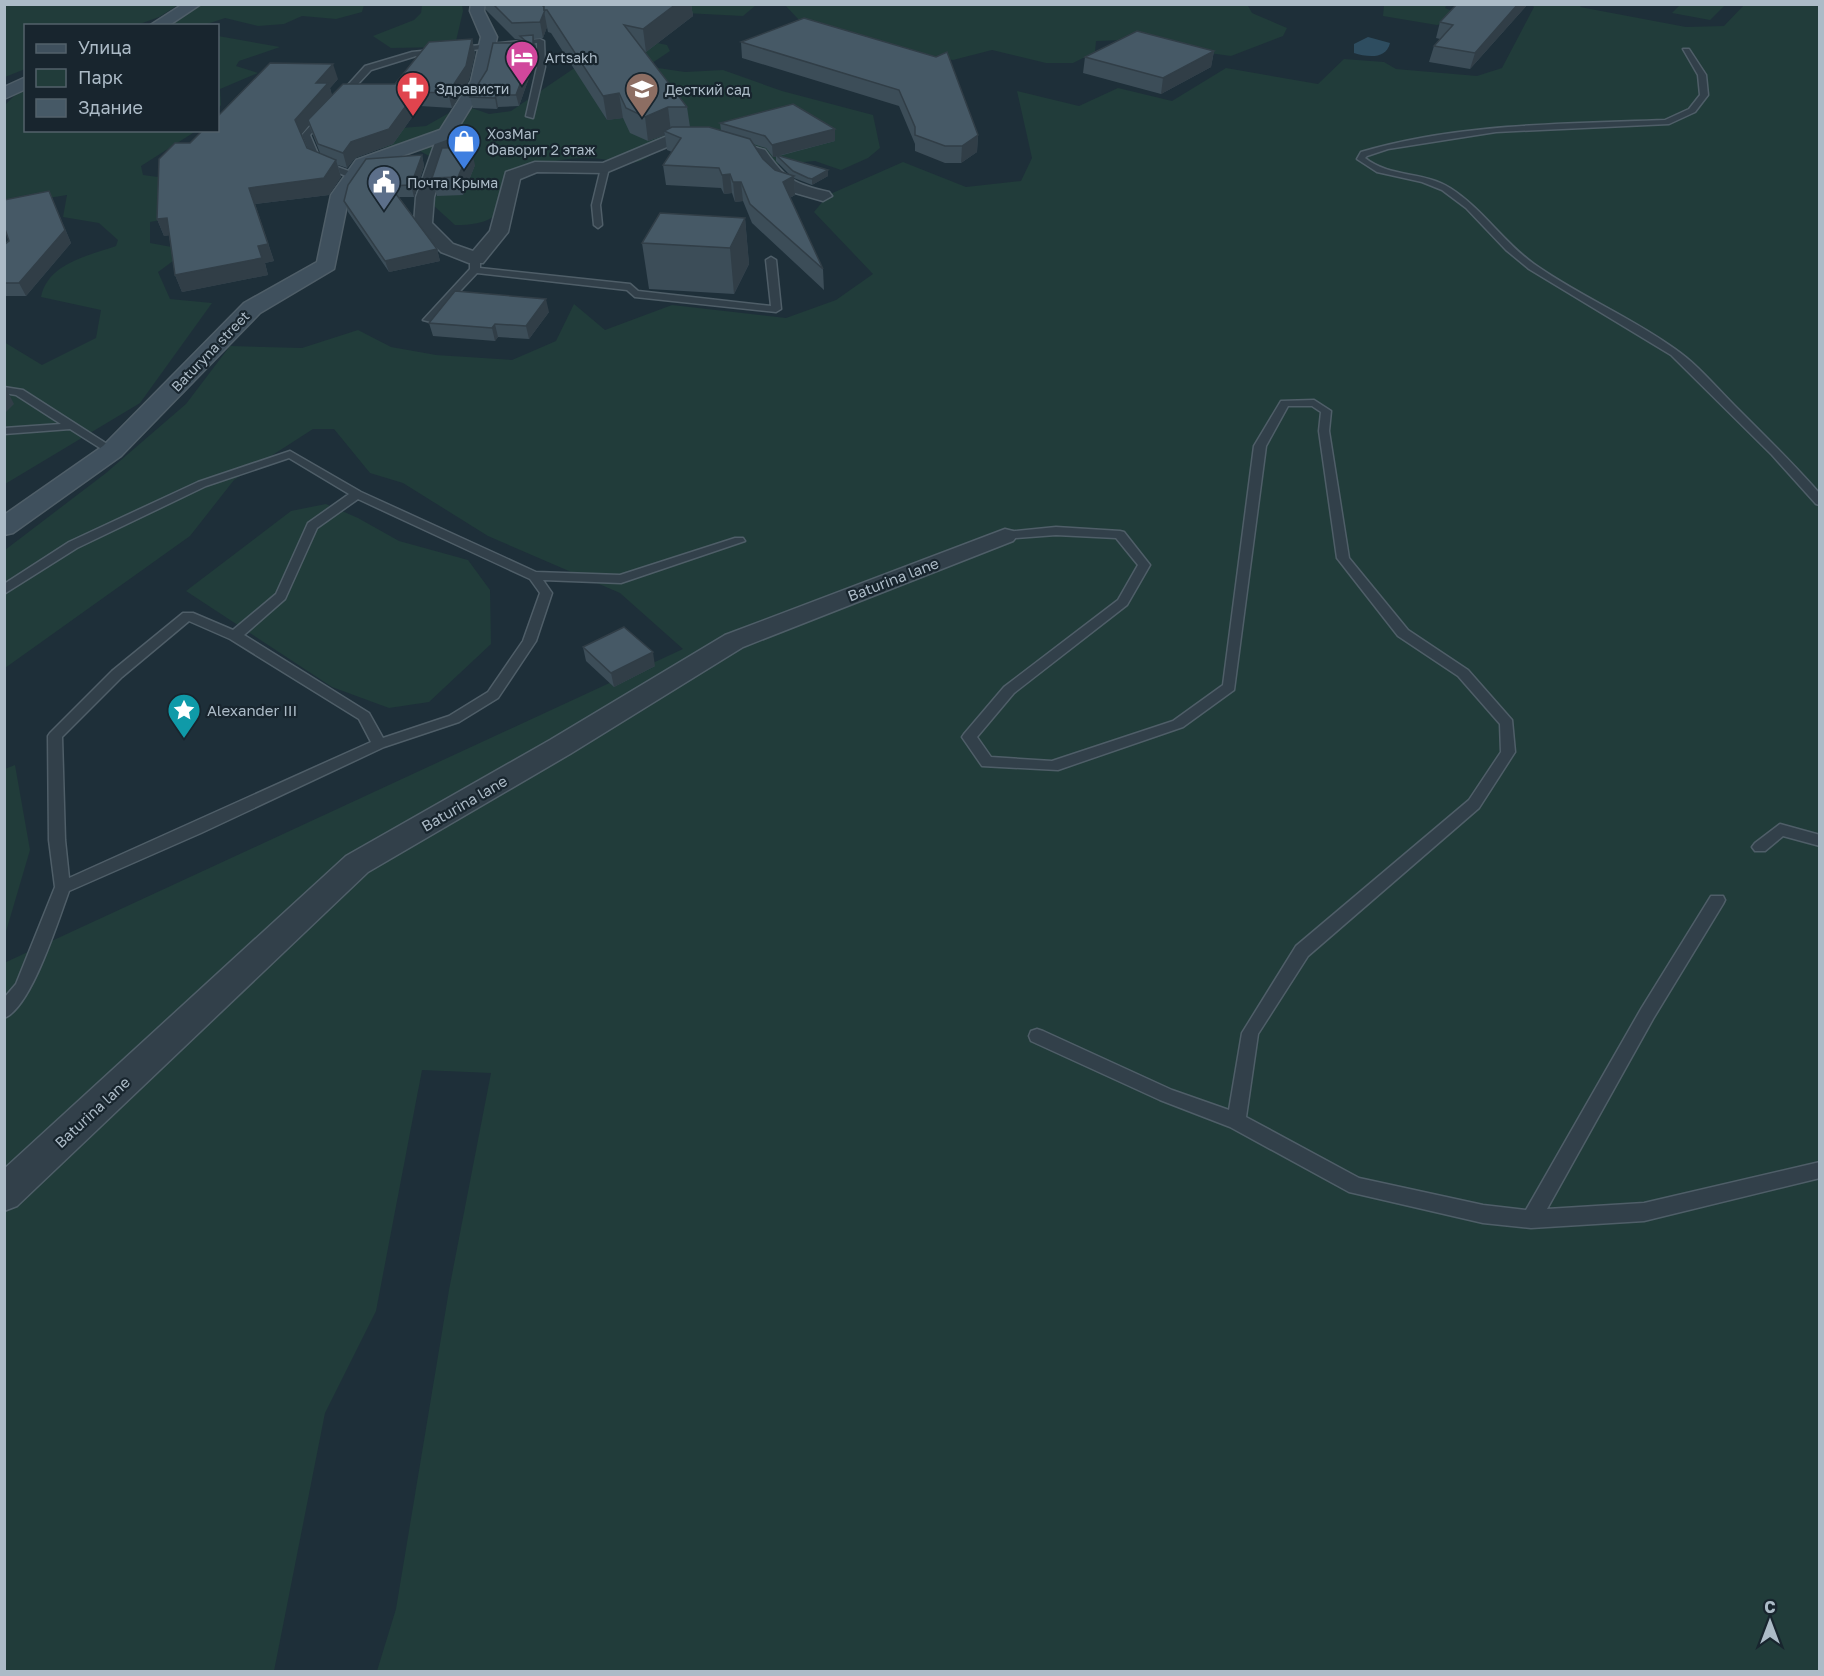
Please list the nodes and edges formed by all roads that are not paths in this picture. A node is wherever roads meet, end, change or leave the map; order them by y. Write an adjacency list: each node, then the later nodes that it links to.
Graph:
1 (185, 4): 4 (street)
2 (194, 4): 5 (street)
3 (478, 4): 6 (street)
4 (150, 24)
5 (159, 24)
6 (486, 48): 12 (lane); 14 (lane); 15 (street)
7 (1686, 51): 28 (lane)
8 (24, 78): 10 (street)
9 (24, 83): 11 (street)
10 (4, 88)
11 (4, 94)
12 (337, 102)
13 (329, 110): 17 (lane)
14 (530, 116)
15 (446, 134): 17 (street, Baturyna street); 21 (street)
16 (605, 168): 18 (street); 19 (lane); 21 (street)
17 (354, 176): 26 (street, Baturyna street)
18 (823, 196)
19 (598, 225)
20 (771, 260): 21 (lane)
21 (475, 265): 22 (lane)
22 (428, 320)
23 (4, 390): 24 (lane)
24 (72, 426): 25 (lane); 26 (lane)
25 (4, 431)
26 (112, 451): 29 (street, Baturyna street)
27 (357, 494): 32 (lane); 33 (lane); 34 (lane)
28 (1820, 502)
29 (4, 527)
30 (1005, 536): 42 (lane); 44 (street, Baturina lane)
31 (739, 540): 32 (lane)
32 (534, 576): 35 (lane)
33 (4, 590)
34 (236, 636): 35 (lane); 38 (lane)
35 (379, 744): 38 (lane)
36 (1820, 842): 37 (lane)
37 (1760, 847)
38 (63, 887): 40 (lane)
39 (1717, 900): 45 (lane)
40 (4, 1011)
41 (1037, 1036): 42 (lane)
42 (1236, 1121): 45 (lane)
43 (1820, 1170): 45 (lane)
44 (4, 1194)
45 (1531, 1219)

